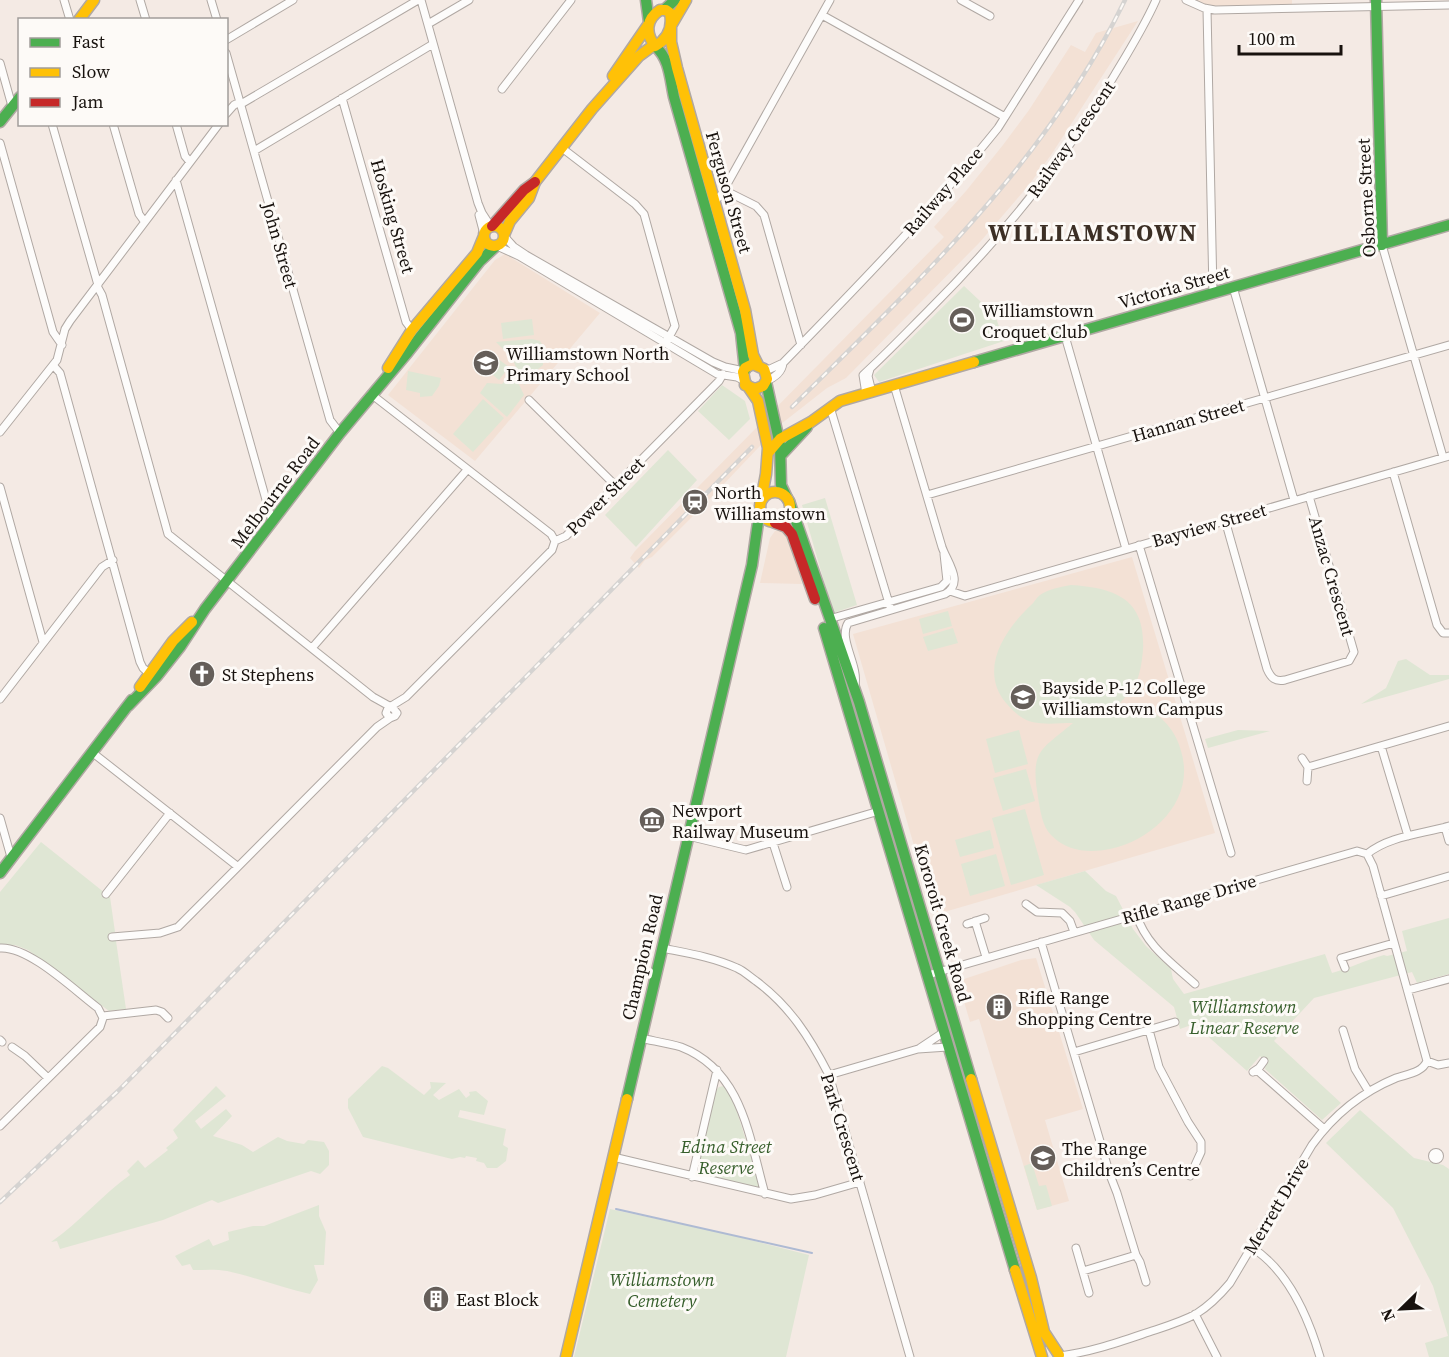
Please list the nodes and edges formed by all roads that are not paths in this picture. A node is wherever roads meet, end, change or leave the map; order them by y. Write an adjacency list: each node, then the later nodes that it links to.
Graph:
1 (64, 0): 24 (street)
2 (94, 0): 25 (main road)
3 (140, 0): 26 (street)
4 (211, 0): 27 (street)
5 (293, 0): 31 (street)
6 (419, 0): 29 (street); 39 (street)
7 (469, 0): 29 (street)
8 (571, 0): 36 (street)
9 (646, 0): 28 (main road)
10 (655, 0): 20 (main road)
11 (675, 0): 20 (main road)
12 (686, 0): 30 (main road)
13 (830, 0): 22 (street)
14 (961, 0): 23 (street)
15 (1079, 0): 42 (street, Railway Place)
16 (1155, 0): 83 (street, Railway Crescent)
17 (1186, 0): 21 (street)
18 (1376, 3): 19 (street); 21 (street); 60 (main road, Osborne Street)
19 (1449, 5)
20 (664, 9): 28 (main road, Melbourne Road); 30 (main road)
21 (1207, 9): 64 (street)
22 (822, 15): 42 (street); 54 (street)
23 (990, 16)
24 (69, 18)
25 (81, 18)
26 (145, 18)
27 (216, 18)
28 (648, 23): 33 (main road, Ferguson Street); 40 (main road, Melbourne Road)
29 (428, 24): 32 (street)
30 (671, 26): 33 (main road, Melbourne Road); 55 (main road, Ferguson Street)
31 (228, 39)
32 (433, 44): 37 (street); 58 (street)
33 (655, 46): 40 (main road, Melbourne Road); 55 (main road, Ferguson Street)
34 (228, 60): 39 (street, John Street)
35 (0, 63): 38 (street)
36 (502, 88)
37 (342, 98): 50 (street); 68 (street, Hosking Street)
38 (16, 102): 43 (main road)
39 (241, 103): 41 (street); 50 (street, John Street)
40 (592, 109): 49 (main road, Melbourne Road)
41 (228, 111)
42 (1005, 117): 72 (street, Railway Place)
43 (0, 122)
44 (53, 126): 62 (street)
45 (114, 126): 56 (street)
46 (177, 126): 51 (street)
47 (217, 126): 51 (street)
48 (0, 143): 66 (street)
49 (562, 148): 53 (main road, Melbourne Road); 70 (street)
50 (254, 152): 90 (street, John Street)
51 (190, 162): 52 (street)
52 (176, 180): 56 (street); 106 (street)
53 (535, 182): 58 (main road, Melbourne Road); 59 (main road, Melbourne Road)
54 (724, 190): 55 (street); 72 (street)
55 (710, 203): 78 (main road, Ferguson Street); 80 (main road, Ferguson Street)
56 (144, 221): 62 (street)
57 (1449, 225): 60 (main road, Victoria Street)
58 (488, 231): 59 (main road); 61 (main road); 68 (main road, Melbourne Road)
59 (504, 235): 61 (main road); 65 (street)
60 (1382, 244): 63 (main road, Victoria Street); 74 (street, Osborne Street)
61 (496, 246): 65 (street); 68 (main road, Melbourne Road)
62 (98, 285): 67 (street); 113 (street)
63 (1233, 288): 64 (main road, Victoria Street); 85 (street)
64 (1214, 293): 69 (main road, Victoria Street)
65 (609, 305): 70 (street)
66 (51, 324): 67 (street); 71 (street)
67 (66, 327): 71 (street)
68 (417, 333): 84 (main road, Melbourne Road)
69 (1065, 336): 82 (main road, Victoria Street); 92 (street)
70 (668, 339): 77 (street); 79 (street)
71 (62, 345): 76 (street)
72 (801, 345): 75 (street, Railway Place)
73 (1449, 345): 74 (street, Hannan Street)
74 (1413, 355): 85 (street, Hannan Street); 95 (street, Osborne Street)
75 (783, 363): 78 (street, Railway Place); 81 (street, Railway Place)
76 (53, 365): 89 (street); 111 (street)
77 (726, 367): 79 (street, Power Street); 80 (street)
78 (761, 367): 80 (main road); 81 (main road)
79 (722, 376): 80 (street); 98 (street, Power Street)
80 (744, 376): 81 (main road); 93 (main road, Ferguson Street)
81 (766, 382): 91 (main road)
82 (894, 385): 83 (main road, Victoria Street); 100 (street)
83 (869, 393): 87 (main road, Victoria Street)
84 (371, 394): 90 (main road, Melbourne Road); 96 (street)
85 (1264, 398): 92 (street, Hannan Street); 102 (street)
86 (529, 400): 98 (street)
87 (830, 406): 88 (main road, Victoria Street); 115 (street)
88 (811, 422): 91 (main road, Victoria Street); 94 (main road, Victoria Street)
89 (0, 432)
90 (340, 432): 106 (main road, Melbourne Road)
91 (779, 440): 93 (main road, Victoria Street); 94 (main road)
92 (1097, 447): 100 (street, Hannan Street); 110 (street)
93 (768, 453): 104 (main road, Ferguson Street)
94 (781, 456): 103 (main road)
95 (1446, 456): 97 (street, Bayview Street)
96 (467, 470): 108 (street); 119 (street)
97 (1393, 472): 101 (street, Bayview Street); 117 (street)
98 (616, 486): 108 (street, Power Street)
99 (0, 487): 118 (street)
100 (927, 495): 114 (street)
101 (1309, 496): 102 (street, Bayview Street); 105 (street, Anzac Crescent)
102 (1294, 500): 105 (street, Bayview Street)
103 (789, 501): 104 (main road); 107 (main road); 116 (main road, Kororoit Creek Road)
104 (760, 507): 107 (main road); 112 (main road, Champion Road)
105 (1225, 520): 109 (street, Bayview Street)
106 (273, 522): 113 (main road, Melbourne Road)
107 (775, 523): 112 (main road, Champion Road); 123 (main road, Kororoit Creek Road)
108 (555, 540): 124 (street, Power Street)
109 (1139, 545): 110 (street, Bayview Street); 139 (street)
110 (1126, 549): 114 (street, Bayview Street)
111 (113, 560): 118 (street); 120 (street)
112 (752, 565): 135 (main road, Champion Road)
113 (227, 582): 119 (street); 120 (main road, Melbourne Road)
114 (950, 586): 115 (street)
115 (890, 606): 116 (street); 121 (street)
116 (829, 620): 121 (main road, Kororoit Creek Road)
117 (1449, 633)
118 (43, 642): 122 (street)
119 (312, 648): 124 (street)
120 (151, 676): 127 (main road, Melbourne Road)
121 (855, 689): 123 (main road); 159 (main road, Kororoit Creek Road)
122 (0, 699)
123 (846, 699): 131 (main road, Kororoit Creek Road)
124 (390, 711): 142 (street, Power Street)
125 (1449, 726): 126 (street)
126 (1381, 746): 129 (street); 136 (street)
127 (93, 753): 132 (street); 141 (main road, Melbourne Road)
128 (1302, 759): 129 (street)
129 (1308, 767): 130 (street)
130 (1307, 781)
131 (879, 811): 138 (street); 161 (main road, Kororoit Creek Road)
132 (170, 813): 142 (street); 146 (street)
133 (0, 818): 141 (street)
134 (1447, 826): 136 (street, Rifle Range Drive); 137 (street)
135 (688, 836): 138 (street); 156 (main road, Champion Road)
136 (1408, 836): 140 (street, Rifle Range Drive)
137 (1449, 841)
138 (773, 843): 145 (street)
139 (1231, 853)
140 (1367, 854): 147 (street); 149 (street, Rifle Range Drive)
141 (11, 857): 143 (main road, Melbourne Road)
142 (237, 866): 152 (street, Power Street)
143 (0, 873)
144 (1449, 876): 147 (street)
145 (787, 887)
146 (106, 894)
147 (1381, 896): 154 (street)
148 (1026, 904): 151 (street)
149 (1136, 914): 151 (street, Rifle Range Drive); 160 (street)
150 (985, 918): 157 (street)
151 (1074, 932): 153 (street, Rifle Range Drive)
152 (112, 937)
153 (1041, 942): 157 (street, Rifle Range Drive); 177 (street)
154 (1394, 943): 158 (street); 165 (street)
155 (0, 948): 166 (street)
156 (662, 948): 173 (main road, Champion Road); 182 (street, Park Crescent)
157 (986, 957): 159 (street, Rifle Range Drive)
158 (1345, 968)
159 (940, 971): 161 (street, Rifle Range Drive); 172 (main road, Kororoit Creek Road)
160 (1184, 974): 163 (street); 164 (street)
161 (927, 975): 171 (main road, Kororoit Creek Road)
162 (1449, 979): 165 (street)
163 (1176, 980)
164 (1196, 984)
165 (1408, 990): 179 (street)
166 (103, 1016): 167 (street); 183 (street)
167 (168, 1018)
168 (1175, 1022): 169 (street)
169 (1149, 1030): 177 (street); 190 (street)
170 (1343, 1030): 184 (street)
171 (944, 1032): 175 (street); 176 (main road, Kororoit Creek Road)
172 (958, 1034): 176 (main road); 202 (main road, Kororoit Creek Road)
173 (640, 1038): 181 (street); 189 (main road, Champion Road)
174 (12, 1047): 183 (street)
175 (918, 1049): 176 (street); 182 (street)
176 (949, 1049): 205 (main road, Kororoit Creek Road)
177 (1074, 1052): 196 (street)
178 (1263, 1061): 186 (street)
179 (1427, 1061): 180 (street); 184 (street, Merrett Drive)
180 (1449, 1063)
181 (717, 1070): 191 (street); 193 (street)
182 (829, 1075): 192 (street, Park Crescent)
183 (48, 1078): 185 (street)
184 (1369, 1092): 186 (street, Merrett Drive)
185 (0, 1126)
186 (1324, 1130): 194 (street, Merrett Drive)
187 (1449, 1152): 188 (street)
188 (1439, 1155)
189 (613, 1157): 191 (street); 203 (main road, Champion Road)
190 (1190, 1176)
191 (692, 1177): 193 (street)
192 (860, 1182): 193 (street); 204 (street, Park Crescent)
193 (765, 1194)
194 (1251, 1247): 200 (street, Merrett Drive); 208 (street)
195 (1076, 1248): 197 (street)
196 (1136, 1255): 197 (street); 198 (street)
197 (1083, 1272): 199 (street)
198 (1146, 1282)
199 (1089, 1293)
200 (1195, 1314): 201 (street, Merrett Drive); 207 (street)
201 (1099, 1349): 202 (street, Merrett Drive); 206 (street, Merrett Drive)
202 (1060, 1356): 205 (main road)
203 (566, 1357)
204 (910, 1357)
205 (1044, 1357)
206 (1080, 1357)
207 (1217, 1357)
208 (1320, 1357)

